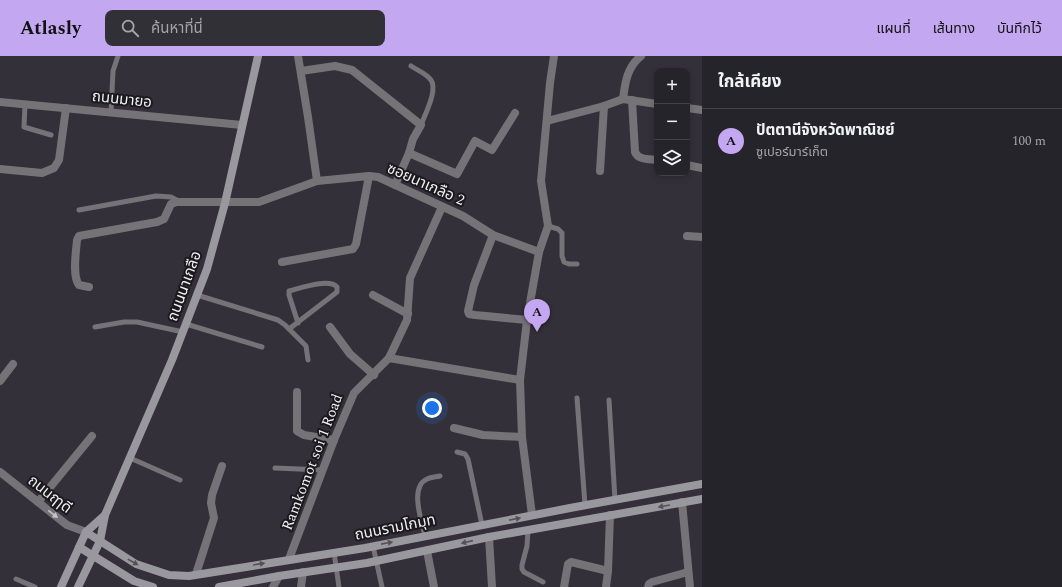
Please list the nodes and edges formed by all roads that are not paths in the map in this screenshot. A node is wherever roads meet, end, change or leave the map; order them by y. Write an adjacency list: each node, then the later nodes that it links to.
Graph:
1 (118, 56): 16 (lane)
2 (258, 56): 19 (main road, ถนนนาเกลือ)
3 (298, 56): 7 (street)
4 (554, 56): 18 (street)
5 (641, 56): 8 (street)
6 (411, 66): 20 (lane)
7 (301, 72): 20 (street); 29 (street)
8 (628, 100): 11 (street); 12 (street); 23 (street)
9 (0, 102): 10 (street, ถนนมายอ)
10 (25, 104): 13 (street, ถนนมายอ); 21 (lane)
11 (654, 104)
12 (604, 106): 18 (street); 27 (street)
13 (66, 108): 16 (street, ถนนมายอ); 26 (street)
14 (690, 108): 15 (street)
15 (702, 110)
16 (111, 112): 19 (street, ถนนมายอ)
17 (515, 113): 22 (street)
18 (547, 121): 35 (street)
19 (242, 125): 32 (main road, ถนนนาเกลือ)
20 (421, 125): 22 (street)
21 (51, 135)
22 (409, 153): 30 (street)
23 (654, 160)
24 (690, 166): 25 (street)
25 (702, 168)
26 (0, 169)
27 (600, 170)
28 (369, 176): 29 (street, ซอยนาเกลือ 2); 30 (street, ซอยนาเกลือ 2); 40 (street)
29 (317, 181): 32 (street, ซอยนาเกลือ 2)
30 (395, 185): 33 (street, ซอยนาเกลือ 2)
31 (180, 202): 32 (street, ซอยนาเกลือ 2); 34 (lane); 42 (street)
32 (225, 203): 43 (main road, ถนนนาเกลือ)
33 (442, 207): 36 (street, ซอยนาเกลือ 2); 45 (street, Ramkomot soi 1 Road)
34 (79, 210)
35 (548, 226): 39 (street); 41 (lane)
36 (493, 235): 39 (street, ซอยนาเกลือ 2); 46 (street)
37 (687, 236): 38 (street)
38 (702, 237)
39 (539, 252): 46 (street)
40 (282, 262)
41 (577, 264)
42 (89, 287)
43 (197, 295): 48 (main road, ถนนนาเกลือ); 51 (lane)
44 (373, 295): 45 (street)
45 (408, 314): 54 (street, Ramkomot soi 1 Road)
46 (526, 320): 58 (street)
47 (298, 322): 47 (lane); 51 (lane)
48 (186, 324): 52 (main road, ถนนนาเกลือ); 53 (lane)
49 (330, 327): 57 (street)
50 (95, 328): 52 (lane)
51 (289, 329): 55 (lane)
52 (183, 332): 68 (main road, ถนนนาเกลือ)
53 (262, 347)
54 (389, 358): 57 (street, Ramkomot soi 1 Road); 58 (street)
55 (308, 360)
56 (13, 364): 59 (street)
57 (374, 374): 66 (street, Ramkomot soi 1 Road)
58 (520, 380): 65 (street)
59 (0, 381)
60 (297, 392): 66 (street)
61 (577, 398): 80 (lane)
62 (609, 400): 77 (lane)
63 (454, 428): 65 (street)
64 (92, 436): 78 (street)
65 (522, 437): 82 (street)
66 (334, 440): 71 (street, Ramkomot soi 1 Road)
67 (457, 452): 84 (lane)
68 (130, 458): 74 (lane); 81 (main road, ถนนนาเกลือ)
69 (222, 466): 101 (street)
70 (274, 468): 71 (lane)
71 (323, 470): 95 (street, Ramkomot soi 1 Road)
72 (0, 472): 78 (street, ถนนฤๅดี)
73 (440, 476): 87 (lane)
74 (180, 480)
75 (702, 484): 77 (main road, ถนนรามโกมุท)
76 (702, 499): 79 (main road, ถนนรามโกมุท)
77 (615, 500): 80 (main road, ถนนรามโกมุท)
78 (38, 502): 86 (street, ถนนฤๅดี, one-way to 86)
79 (682, 502): 83 (main road, ถนนรามโกมุท, one-way to 83); 100 (street)
80 (585, 505): 82 (main road, ถนนรามโกมุท)
81 (105, 515): 86 (main road, ถนนนาเกลือ); 89 (main road, ถนนนาเกลือ)
82 (532, 515): 84 (main road, ถนนรามโกมุท, one-way to 82)
83 (610, 515): 85 (main road, ถนนรามโกมุท); 98 (street)
84 (482, 525): 87 (main road, ถนนรามโกมุท)
85 (528, 530): 88 (main road, ถนนรามโกมุท); 104 (lane)
86 (86, 532): 89 (main road, ถนนรามโกมุท); 91 (main road)
87 (425, 536): 90 (main road, ถนนรามโกมุท, one-way to 87)
88 (489, 537): 92 (main road, ถนนรามโกมุท, one-way to 92); 116 (street)
89 (100, 541): 94 (main road, ถนนนาเกลือ); 101 (main road, ถนนรามโกมุท, one-way to 101)
90 (372, 546): 93 (main road, ถนนรามโกมุท); 96 (lane)
91 (79, 548): 94 (main road); 107 (main road)
92 (427, 551): 96 (main road, ถนนรามโกมุท); 115 (street)
93 (334, 552): 95 (main road, ถนนรามโกมุท); 97 (lane)
94 (92, 556): 105 (main road); 108 (main road, ถนนนาเกลือ)
95 (289, 559): 101 (main road, ถนนรามโกมุท, one-way to 95)
96 (376, 561): 97 (main road, ถนนรามโกมุท); 114 (lane)
97 (336, 568): 99 (main road, ถนนรามโกมุท); 113 (lane)
98 (608, 571): 117 (street); 118 (street)
99 (303, 572): 102 (main road, ถนนรามโกมุท); 112 (street)
100 (688, 572): 119 (street); 120 (street)
101 (196, 574)
102 (279, 576): 110 (main road, ถนนรามโกมุท); 111 (street)
103 (16, 579): 106 (lane)
104 (543, 582)
105 (135, 584): 109 (main road)
106 (35, 587)
107 (61, 587)
108 (78, 587)
109 (153, 587)
110 (219, 587)
111 (273, 587)
112 (301, 587)
113 (339, 587)
114 (382, 587)
115 (434, 587)
116 (492, 587)
117 (564, 587)
118 (606, 587)
119 (648, 587)
120 (690, 587)

